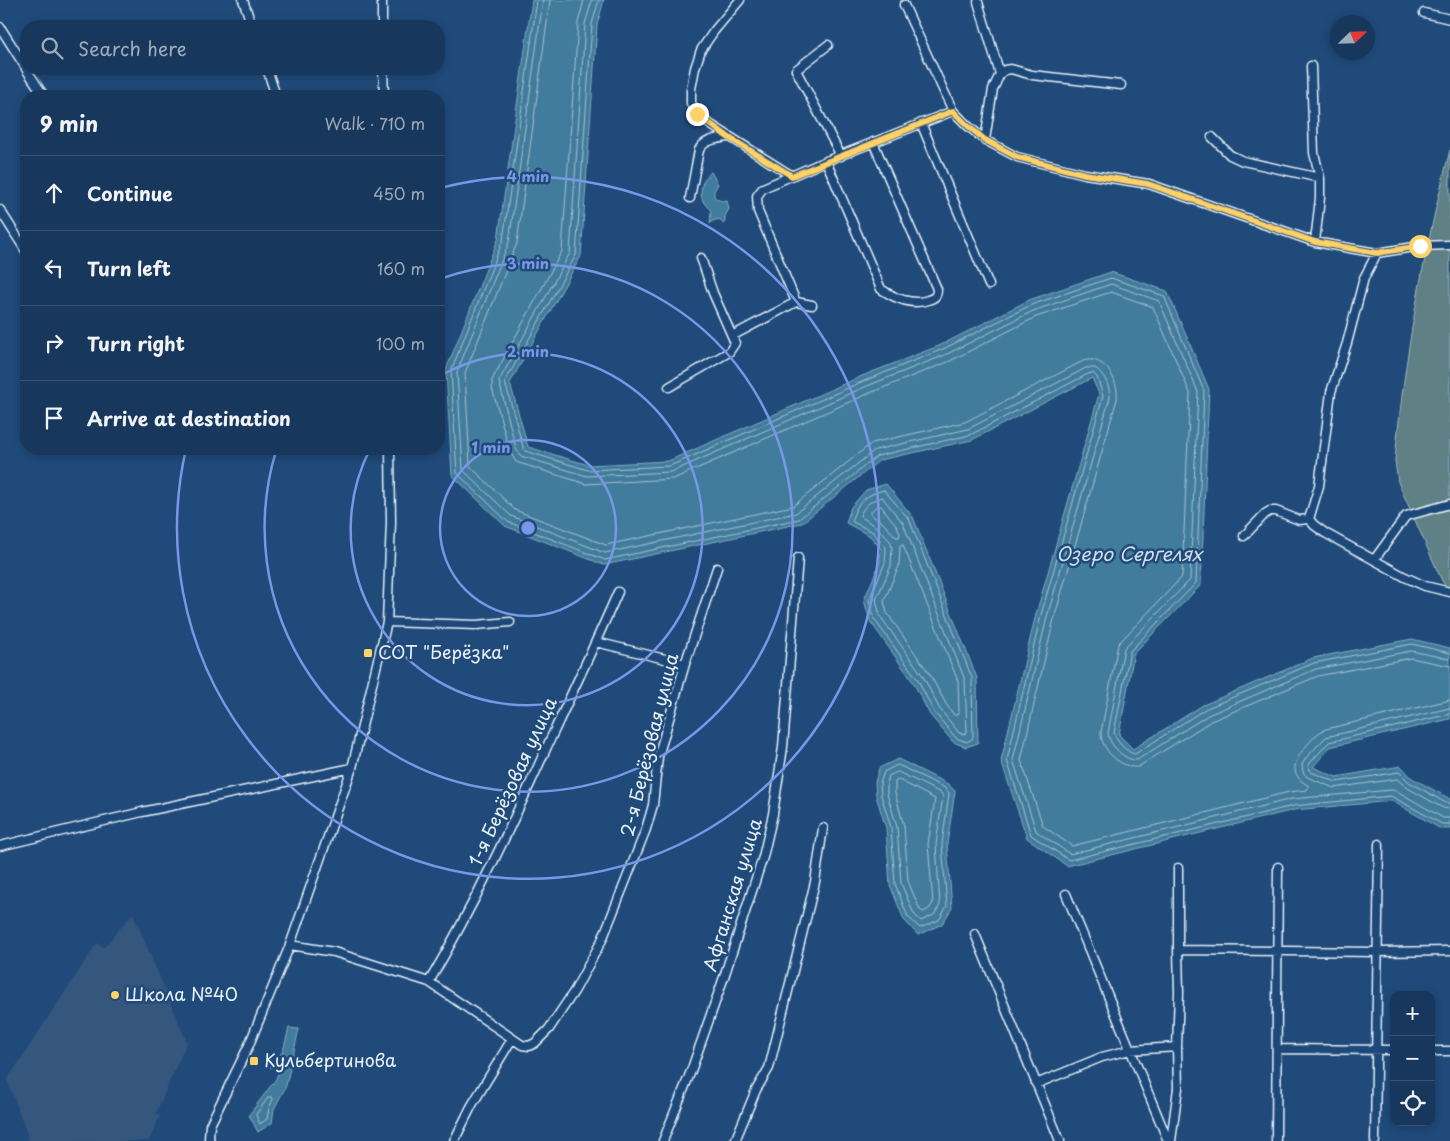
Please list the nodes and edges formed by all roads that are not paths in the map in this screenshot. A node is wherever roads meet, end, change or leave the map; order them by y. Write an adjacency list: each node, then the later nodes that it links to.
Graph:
1 (242, 0): 8 (street)
2 (382, 0): 9 (street)
3 (740, 0): 24 (street)
4 (978, 2): 14 (street)
5 (904, 5): 22 (street)
6 (1424, 13): 7 (street)
7 (1450, 19)
8 (250, 20)
9 (382, 20)
10 (0, 27): 12 (street)
11 (828, 45): 28 (street)
12 (20, 59)
13 (1312, 66): 31 (street)
14 (1000, 74): 18 (street); 26 (street)
15 (30, 75): 19 (street)
16 (269, 75): 20 (street)
17 (383, 75): 21 (street)
18 (1121, 84)
19 (40, 90)
20 (274, 90)
21 (384, 90)
22 (953, 111): 23 (street); 26 (street)
23 (920, 123): 27 (street); 39 (street)
24 (728, 137): 30 (street); 32 (street)
25 (1212, 137): 31 (street)
26 (985, 140): 35 (street)
27 (873, 142): 28 (street); 29 (street)
28 (841, 156): 29 (street)
29 (826, 161): 30 (street)
30 (792, 176): 40 (street)
31 (1320, 178): 35 (street)
32 (690, 198)
33 (0, 210): 34 (street)
34 (20, 242)
35 (1315, 242): 37 (street)
36 (1450, 245): 37 (street)
37 (1377, 253): 46 (street)
38 (700, 258): 42 (street)
39 (989, 285)
40 (796, 302): 41 (street); 42 (street)
41 (812, 305)
42 (732, 336): 43 (street)
43 (669, 387)
44 (390, 455): 53 (street)
45 (1450, 504): 49 (street)
46 (1309, 519): 47 (street); 49 (street)
47 (1244, 536)
48 (798, 558): 82 (street, Афганская улица)
49 (1374, 560): 52 (street)
50 (717, 568): 56 (street, 2-я Берёзовая улица)
51 (618, 592): 55 (street, 1-я Берёзовая улица)
52 (1450, 592)
53 (387, 622): 54 (street); 57 (street)
54 (510, 622)
55 (596, 642): 56 (street); 70 (street, 1-я Берёзовая улица)
56 (685, 664): 71 (street, 2-я Берёзовая улица)
57 (352, 768): 60 (street); 65 (street)
58 (823, 828): 83 (street)
59 (1379, 844): 69 (street)
60 (0, 846)
61 (1278, 867): 67 (street)
62 (1178, 868): 66 (street)
63 (1066, 894): 74 (street)
64 (975, 934): 79 (street)
65 (290, 945): 70 (street); 80 (street)
66 (1178, 950): 67 (street); 72 (street)
67 (1278, 951): 69 (street); 73 (street)
68 (1450, 951): 69 (street)
69 (1377, 952): 75 (street)
70 (429, 982): 71 (street)
71 (512, 1039): 81 (street)
72 (1177, 1048): 74 (street); 85 (street)
73 (1278, 1049): 75 (street); 86 (street)
74 (1130, 1050): 79 (street); 85 (street)
75 (1376, 1050): 76 (street); 87 (street)
76 (1390, 1050)
77 (1435, 1051): 78 (street)
78 (1450, 1051)
79 (1036, 1084): 84 (street)
80 (210, 1141)
81 (454, 1141)
82 (663, 1141)
83 (735, 1141)
84 (1060, 1141)
85 (1169, 1141)
86 (1276, 1141)
87 (1375, 1141)

